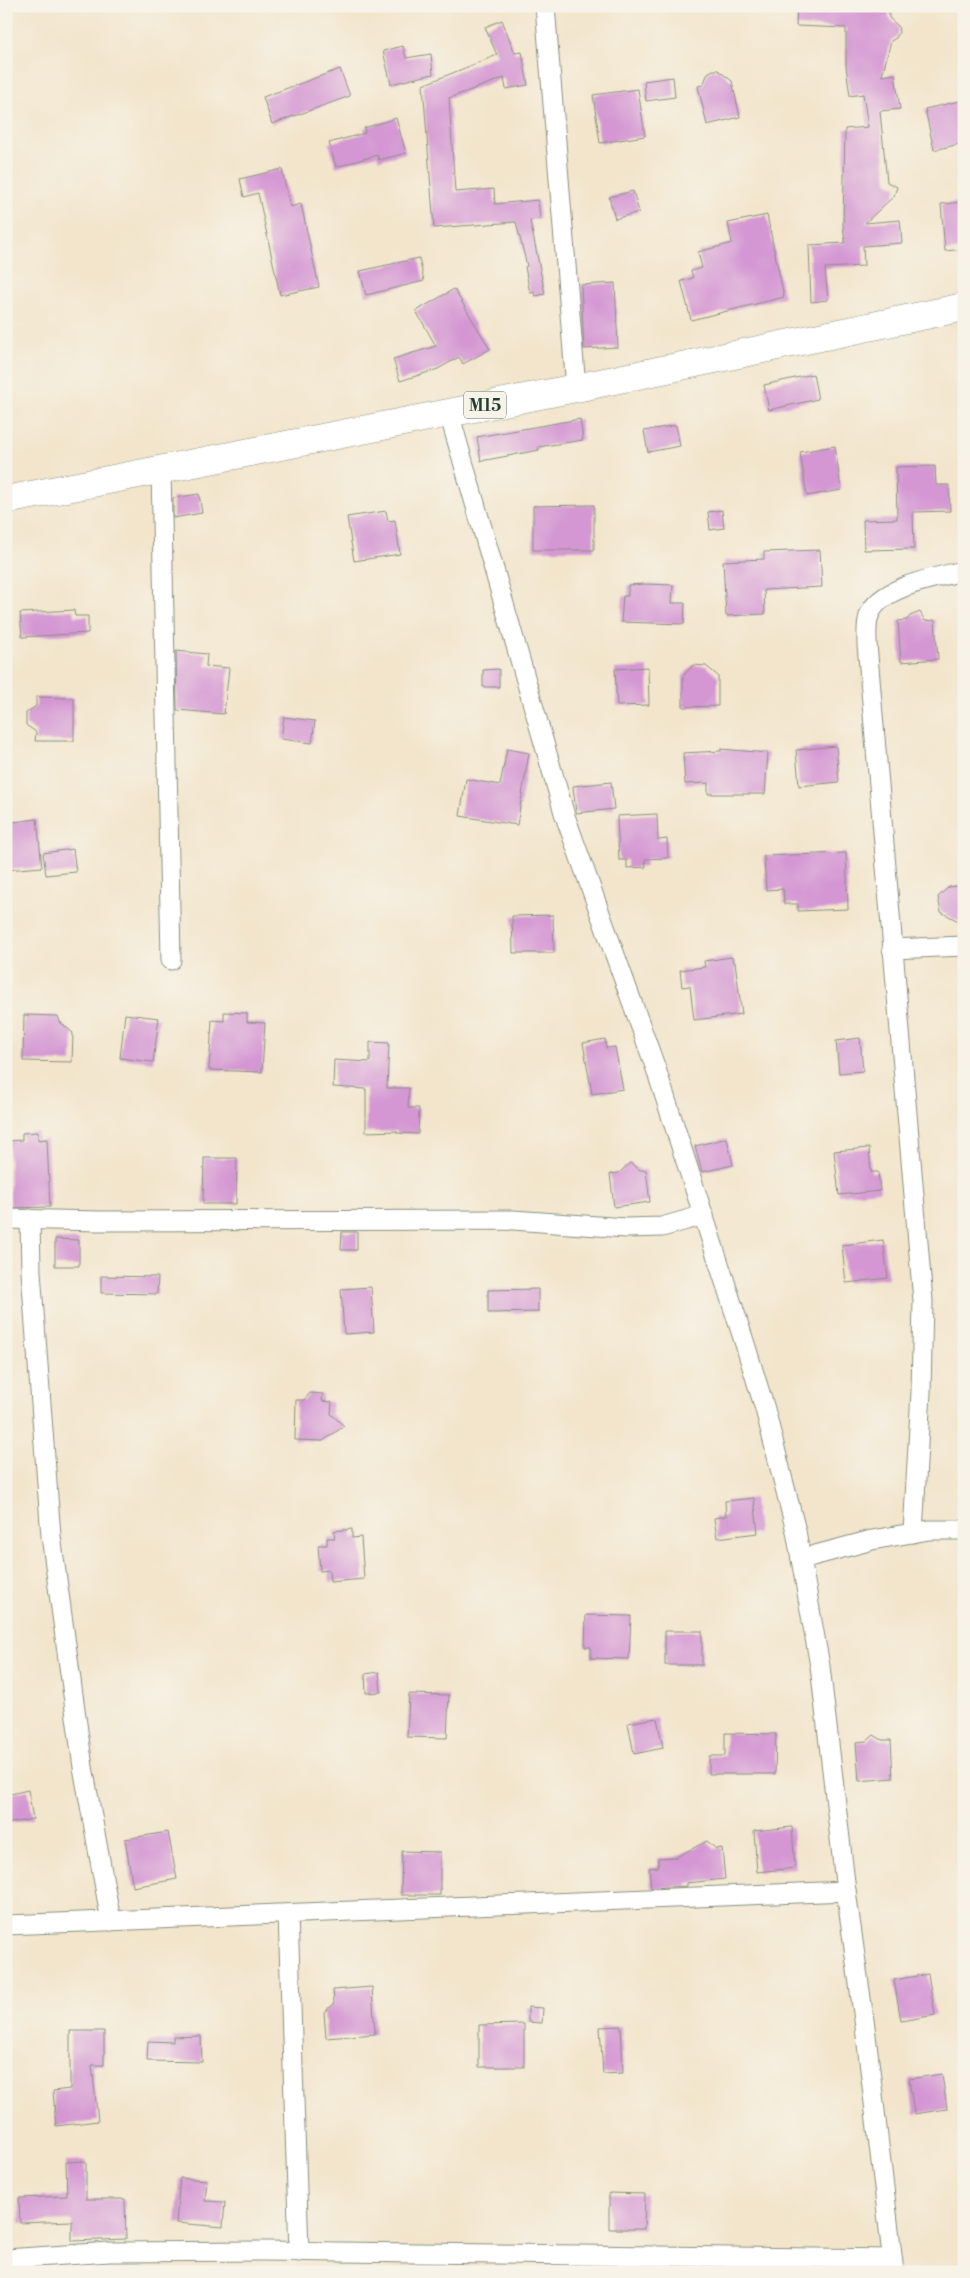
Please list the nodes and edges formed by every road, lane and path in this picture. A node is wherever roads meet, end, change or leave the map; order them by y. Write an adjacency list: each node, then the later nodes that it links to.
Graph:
1 (545, 6): 3 (street)
2 (964, 307): 3 (highway, M15)
3 (576, 388): 4 (highway, M15)
4 (449, 413): 5 (highway, M15); 11 (street)
5 (161, 469): 6 (highway, M15); 10 (street)
6 (6, 500)
7 (964, 571): 9 (street)
8 (964, 946): 9 (street)
9 (892, 949): 15 (street)
10 (171, 960)
11 (704, 1215): 13 (street); 16 (street)
12 (6, 1219): 13 (street)
13 (30, 1220): 19 (street)
14 (964, 1530): 15 (street)
15 (913, 1533): 16 (street)
16 (801, 1559): 17 (street)
17 (846, 1891): 18 (street); 24 (street)
18 (288, 1914): 19 (street); 21 (street)
19 (111, 1921): 20 (street)
20 (6, 1925)
21 (299, 2252): 22 (street); 23 (street)
22 (6, 2259)
23 (626, 2264): 24 (street)
24 (893, 2265)

